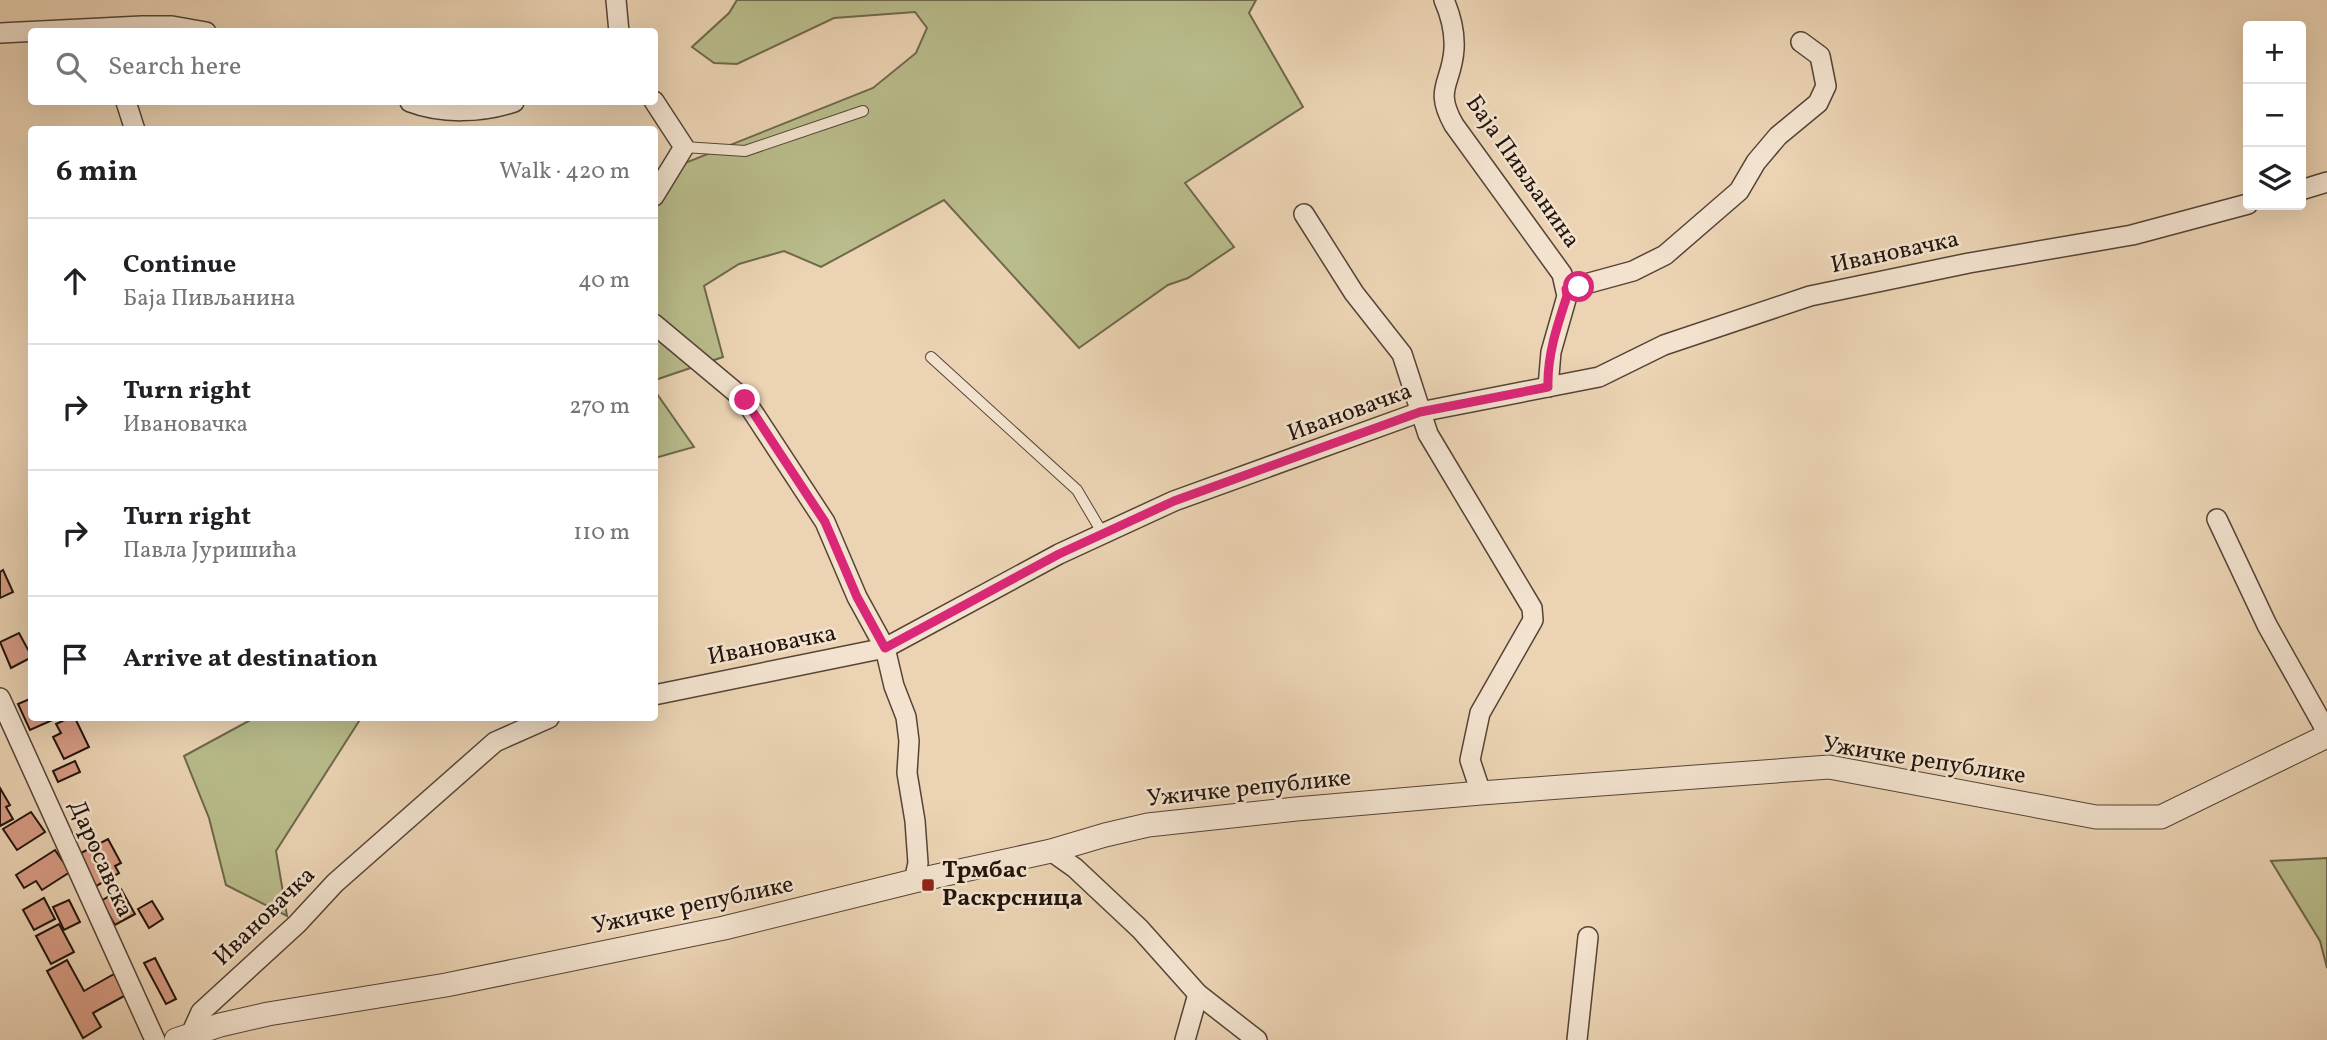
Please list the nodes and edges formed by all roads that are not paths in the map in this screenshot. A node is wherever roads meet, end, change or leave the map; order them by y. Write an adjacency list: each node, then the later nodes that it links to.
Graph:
1 (616, 0): 5 (street)
2 (1444, 0): 21 (street, Баја Пивљанина)
3 (126, 28): 4 (street)
4 (183, 28)
5 (619, 28)
6 (28, 32): 7 (street)
7 (0, 33)
8 (1801, 42): 21 (street, Баја Пивљанина)
9 (127, 105): 14 (street)
10 (418, 105): 11 (street)
11 (504, 105)
12 (657, 105): 15 (street)
13 (863, 111): 15 (lane)
14 (134, 126)
15 (684, 147): 18 (street)
16 (2327, 182): 17 (street)
17 (2306, 188)
18 (658, 189)
19 (2243, 205): 24 (street, Ивановачка)
20 (1304, 214): 25 (street)
21 (1566, 289): 24 (street, Баја Пивљанина)
22 (658, 327): 28 (street)
23 (931, 357): 27 (lane)
24 (1548, 387): 25 (street, Ивановачка)
25 (1420, 412): 27 (street, Ивановачка); 33 (street)
26 (2217, 519): 32 (street)
27 (1103, 534): 28 (street, Ивановачка)
28 (885, 648): 29 (street, Ивановачка); 35 (street)
29 (658, 694)
30 (0, 698): 39 (street, Даросавска)
31 (542, 721): 38 (street, Ивановачка)
32 (2327, 734): 33 (street, Ужичке републике)
33 (1481, 793): 34 (street, Ужичке републике)
34 (1051, 851): 35 (street, Ужичке републике); 37 (street)
35 (914, 881): 38 (street, Ужичке републике)
36 (1588, 937): 42 (street)
37 (1198, 994): 40 (street); 41 (street)
38 (184, 1037)
39 (155, 1040)
40 (1185, 1040)
41 (1257, 1040)
42 (1577, 1040)

